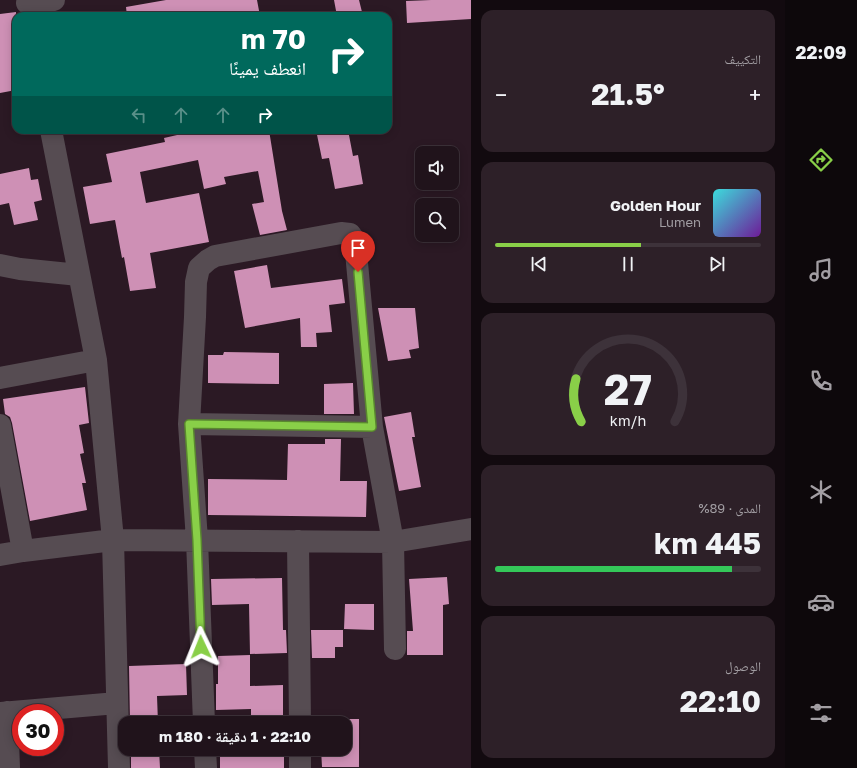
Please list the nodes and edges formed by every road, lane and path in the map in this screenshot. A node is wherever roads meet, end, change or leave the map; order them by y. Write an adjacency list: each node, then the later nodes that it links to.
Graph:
1 (54, 0): 2 (street)
2 (28, 6)
3 (52, 134): 5 (street)
4 (0, 265): 5 (street)
5 (79, 275): 6 (street)
6 (96, 360): 7 (street); 12 (street)
7 (0, 378)
8 (189, 424): 10 (street); 10 (street); 13 (street)
9 (0, 425): 16 (street)
10 (372, 427): 15 (street)
11 (471, 529): 15 (street)
12 (113, 540): 13 (street); 16 (street); 19 (street)
13 (197, 540): 14 (street); 21 (street)
14 (298, 541): 15 (street); 22 (street)
15 (393, 542): 18 (street)
16 (23, 550): 17 (street)
17 (0, 555)
18 (395, 649)
19 (117, 703): 20 (street); 26 (street)
20 (4, 712): 25 (street)
21 (204, 716)
22 (300, 716)
23 (205, 756): 27 (street)
24 (300, 756): 28 (street)
25 (9, 768)
26 (119, 768)
27 (206, 768)
28 (300, 768)

